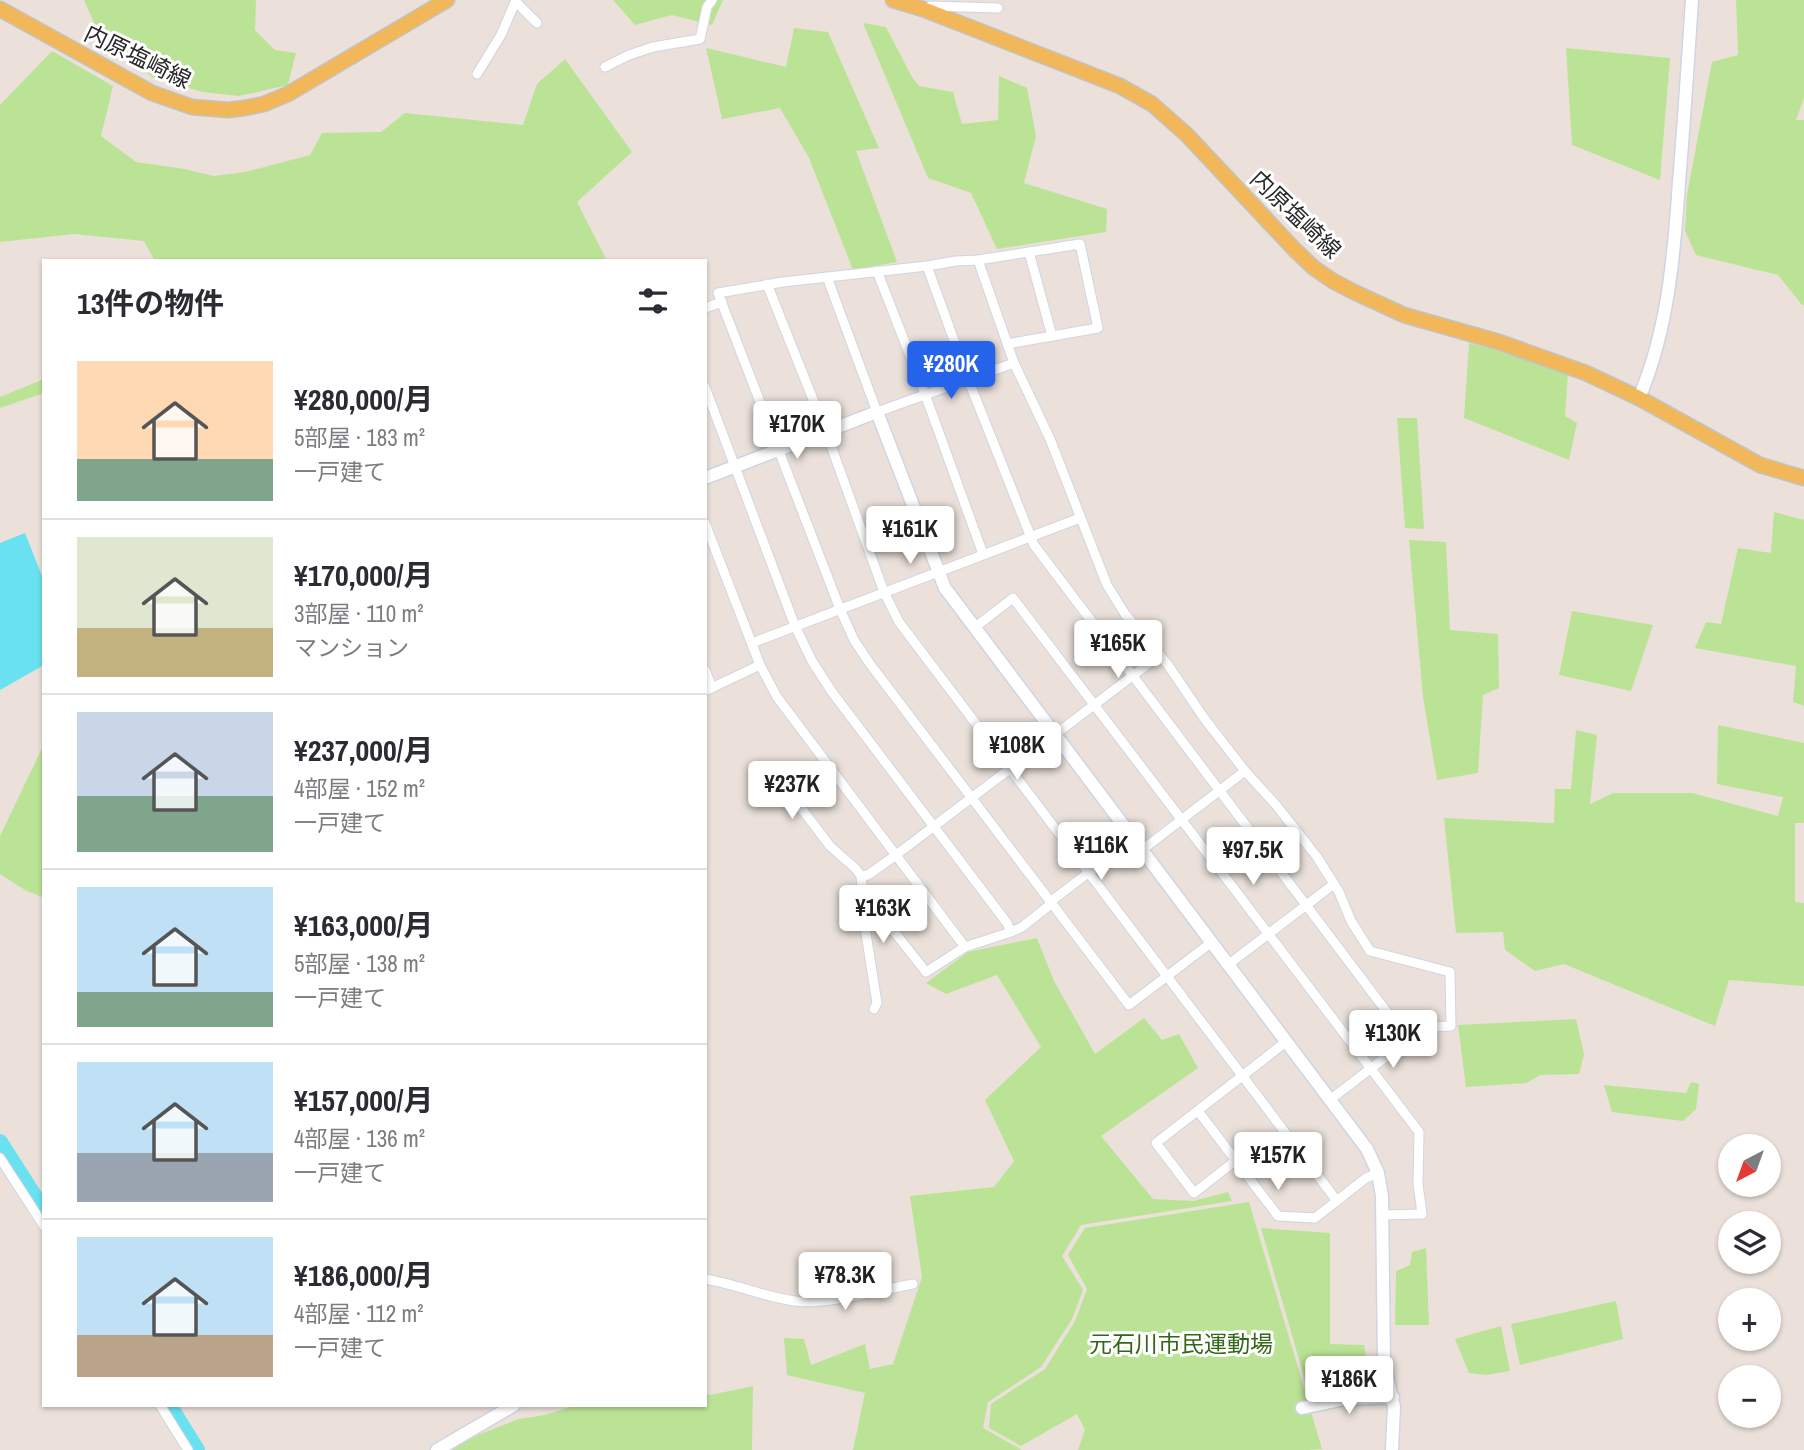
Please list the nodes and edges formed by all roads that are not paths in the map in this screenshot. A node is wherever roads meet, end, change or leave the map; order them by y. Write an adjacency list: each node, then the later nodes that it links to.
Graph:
1 (447, 0): 7 (main road, 内原塩崎線)
2 (712, 0): 10 (street)
3 (893, 0): 8 (main road, 内原塩崎線)
4 (1692, 0): 26 (street)
5 (516, 1): 9 (street); 11 (street)
6 (998, 8): 8 (street)
7 (0, 9)
8 (923, 9): 26 (main road, 内原塩崎線)
9 (537, 23)
10 (605, 67)
11 (477, 74)
12 (1029, 252): 13 (street); 20 (street); 20 (street)
13 (978, 260): 14 (street); 21 (street)
14 (927, 266): 15 (street); 23 (street)
15 (877, 271): 16 (street); 25 (street)
16 (827, 277): 17 (street); 27 (street)
17 (767, 284): 18 (street); 28 (street)
18 (722, 302): 19 (street); 29 (street)
19 (707, 308)
20 (1052, 336): 21 (street)
21 (1007, 344): 22 (street)
22 (1014, 363): 23 (street); 33 (street)
23 (968, 379): 25 (street); 35 (street)
24 (707, 392): 30 (street)
25 (925, 394): 27 (street); 36 (street)
26 (1639, 398): 32 (main road, 内原塩崎線)
27 (877, 412): 28 (street); 37 (street)
28 (826, 432): 29 (street); 38 (street)
29 (779, 450): 30 (street); 39 (street)
30 (736, 466): 31 (street); 40 (street)
31 (707, 477)
32 (1804, 478)
33 (1080, 518): 35 (street); 43 (street)
34 (707, 528): 42 (street)
35 (1030, 536): 36 (street); 45 (street)
36 (983, 554): 37 (street)
37 (937, 572): 38 (street); 41 (street)
38 (884, 592): 39 (street); 49 (street)
39 (840, 609): 40 (street); 53 (street)
40 (795, 626): 42 (street); 55 (street)
41 (974, 628): 47 (street); 48 (street)
42 (751, 643): 44 (street)
43 (1160, 655): 45 (street); 51 (street)
44 (760, 665): 46 (street); 50 (street)
45 (1133, 675): 47 (street); 52 (street)
46 (709, 690)
47 (1095, 704): 48 (street); 54 (street)
48 (1055, 735): 49 (street); 56 (street)
49 (1010, 769): 53 (street); 59 (street)
50 (832, 771): 58 (street); 60 (street)
51 (1245, 771): 52 (street); 61 (street)
52 (1220, 790): 54 (street); 64 (street)
53 (972, 798): 55 (street); 63 (street)
54 (1182, 819): 57 (street); 66 (street)
55 (934, 826): 58 (street); 65 (street)
56 (1134, 838): 57 (street); 59 (street)
57 (1142, 850): 67 (street)
58 (896, 855): 60 (street); 68 (street)
59 (1089, 873): 63 (street); 70 (street)
60 (860, 876): 62 (street)
61 (1334, 884): 64 (street); 72 (street)
62 (863, 897): 68 (street); 71 (street)
63 (1051, 903): 65 (street); 70 (street)
64 (1307, 906): 66 (street); 72 (street)
65 (1011, 932): 68 (street)
66 (1269, 933): 69 (street); 74 (street)
67 (1212, 942): 69 (street); 70 (street)
68 (965, 947)
69 (1229, 964): 73 (street)
70 (1167, 976): 75 (street)
71 (874, 1009)
72 (1408, 1040): 74 (street)
73 (1287, 1041): 75 (street); 76 (street)
74 (1372, 1068): 76 (street); 82 (street)
75 (1243, 1076): 77 (street); 81 (street)
76 (1331, 1099): 80 (street)
77 (1198, 1111): 79 (street); 79 (street)
78 (0, 1158): 83 (street)
79 (1235, 1161): 81 (street)
80 (1378, 1173): 81 (street); 82 (street)
81 (1337, 1201)
82 (1383, 1215): 86 (street)
83 (42, 1223)
84 (707, 1279): 85 (street)
85 (913, 1284)
86 (1392, 1397): 89 (street); 92 (street)
87 (161, 1407): 90 (street)
88 (511, 1407): 91 (street)
89 (1302, 1408)
90 (188, 1450)
91 (437, 1450)
92 (1392, 1450)

